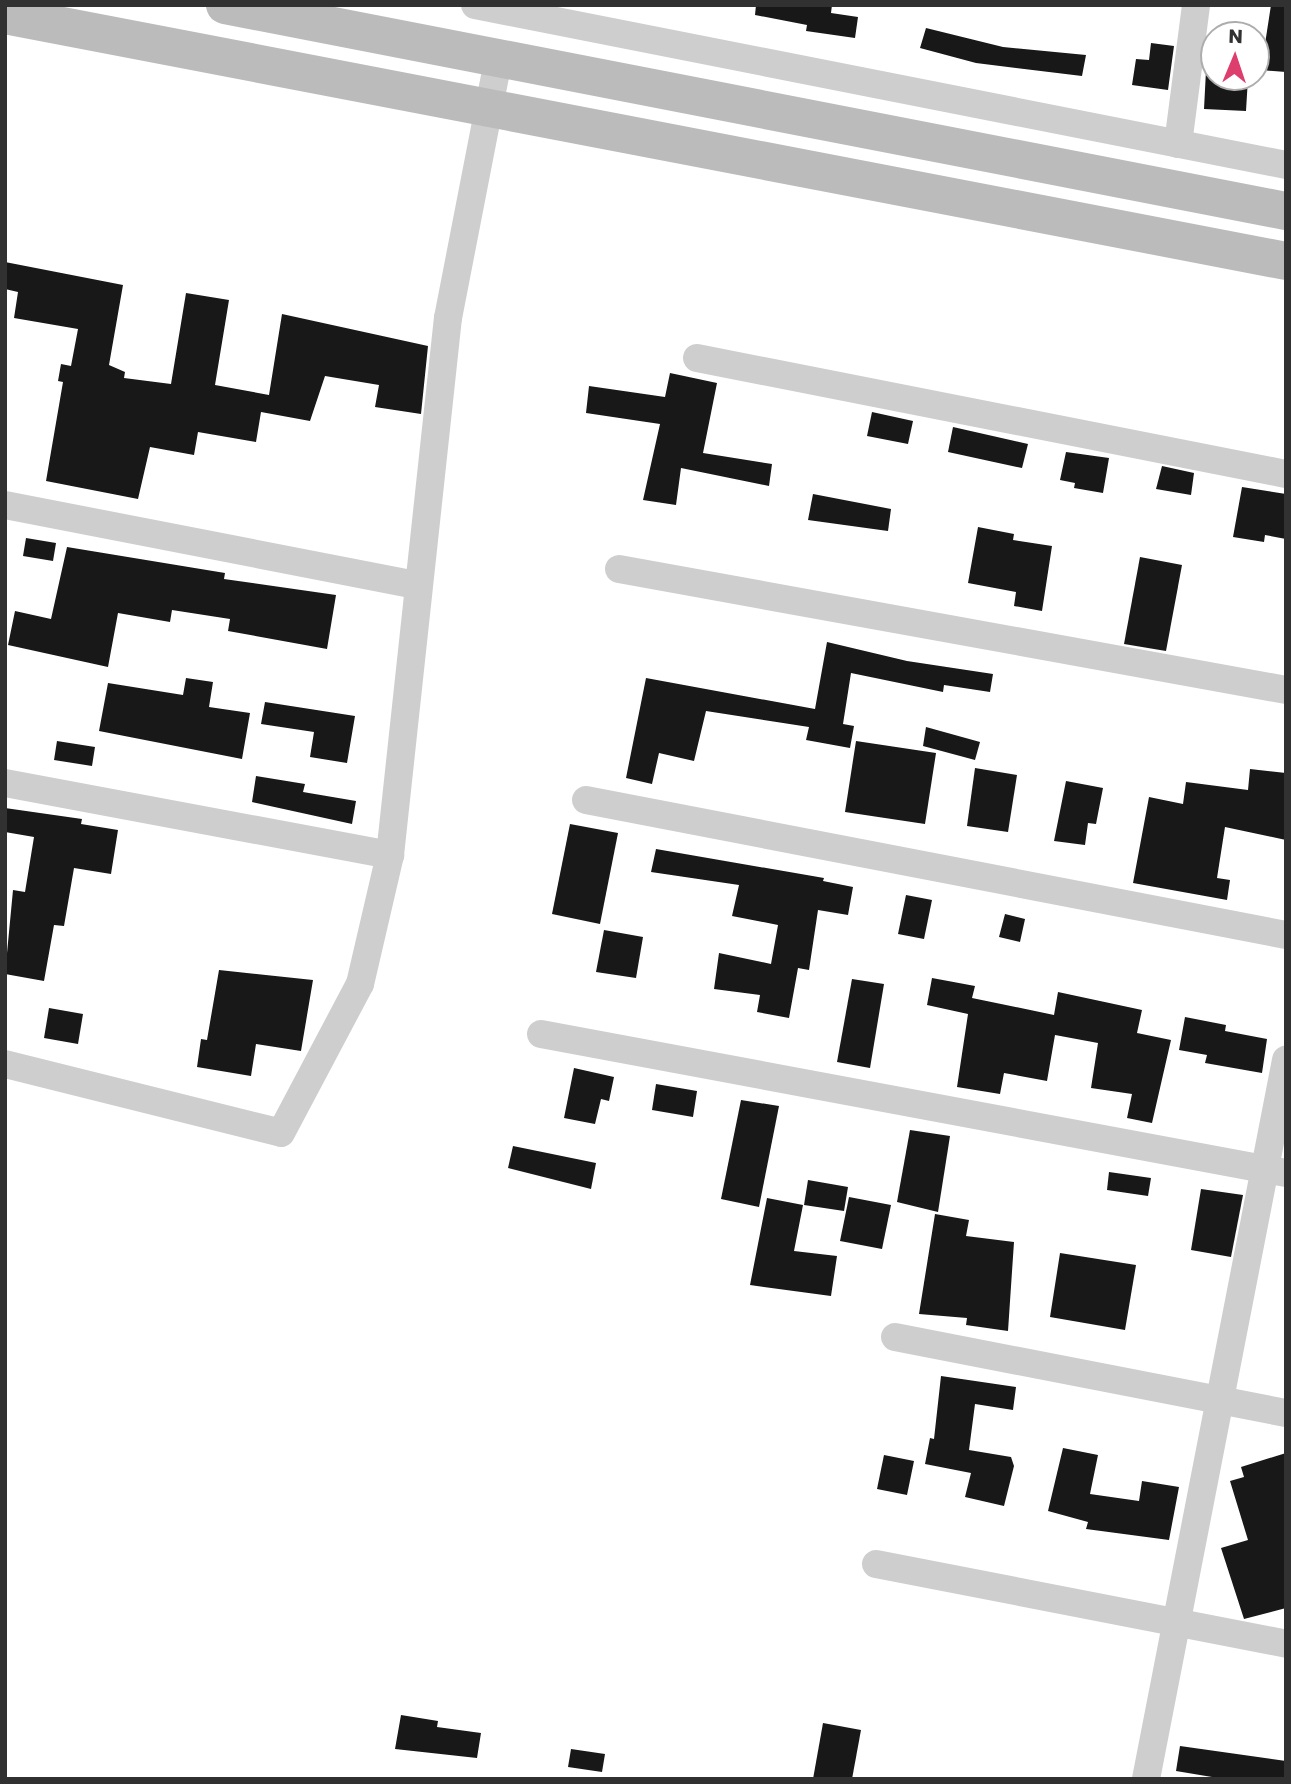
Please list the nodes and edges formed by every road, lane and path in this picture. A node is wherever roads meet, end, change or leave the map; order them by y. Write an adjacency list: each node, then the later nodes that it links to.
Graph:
1 (225, 5): 6 (main road)
2 (475, 5): 4 (street)
3 (1196, 5): 8 (street)
4 (512, 9): 8 (street)
5 (5, 15): 7 (main road)
6 (498, 61): 7 (street); 10 (main road)
7 (490, 109): 11 (main road); 16 (street)
8 (1178, 144): 9 (street)
9 (1286, 165)
10 (1286, 211)
11 (1286, 261)
12 (697, 359): 13 (street)
13 (1286, 474)
14 (5, 505): 16 (street)
15 (619, 569): 17 (street)
16 (417, 585): 20 (street)
17 (1286, 690)
18 (5, 783): 20 (street)
19 (586, 800): 21 (street)
20 (390, 855): 24 (street)
21 (1286, 935)
22 (541, 1034): 25 (street)
23 (1286, 1060): 25 (street)
24 (5, 1064)
25 (1275, 1171): 27 (street)
26 (895, 1337): 27 (street)
27 (1220, 1400): 28 (street); 30 (street)
28 (1286, 1413)
29 (876, 1564): 30 (street)
30 (1176, 1622): 31 (street); 32 (street)
31 (1286, 1644)
32 (1146, 1779)

